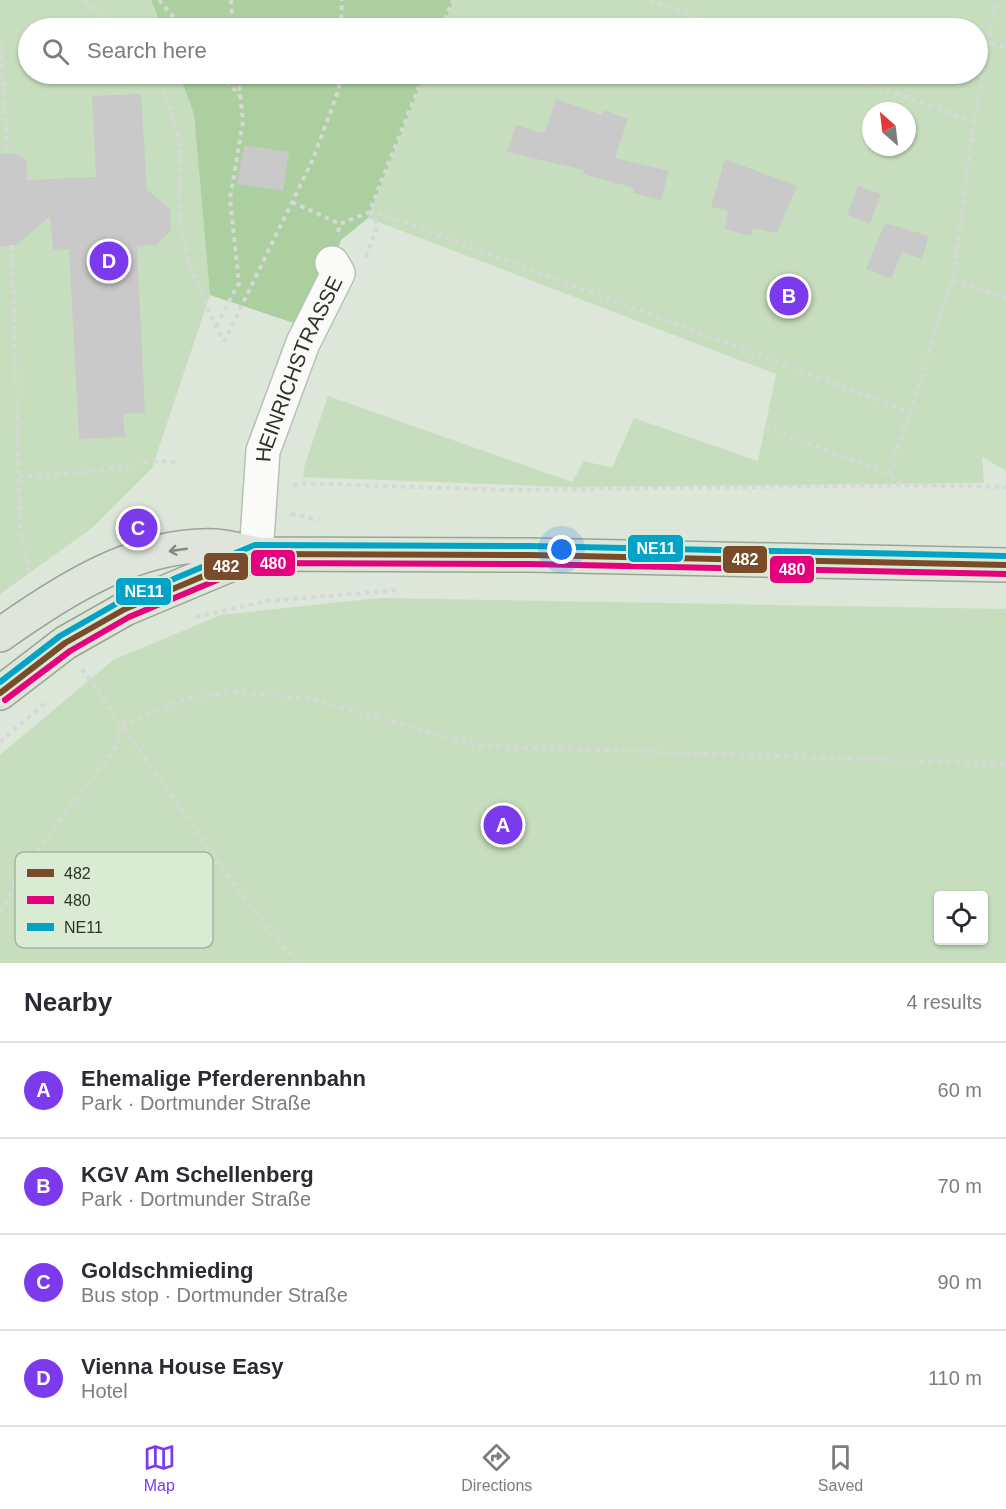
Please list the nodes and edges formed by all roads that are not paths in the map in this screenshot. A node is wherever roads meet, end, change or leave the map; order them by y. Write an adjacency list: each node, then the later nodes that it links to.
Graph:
1 (347, 266): 2 (lane, HEINRICHSTRASSE)
2 (256, 554): 3 (main road); 4 (main road, one-way to 4); 5 (main road)
3 (1006, 565)
4 (0, 634)
5 (2, 685)

